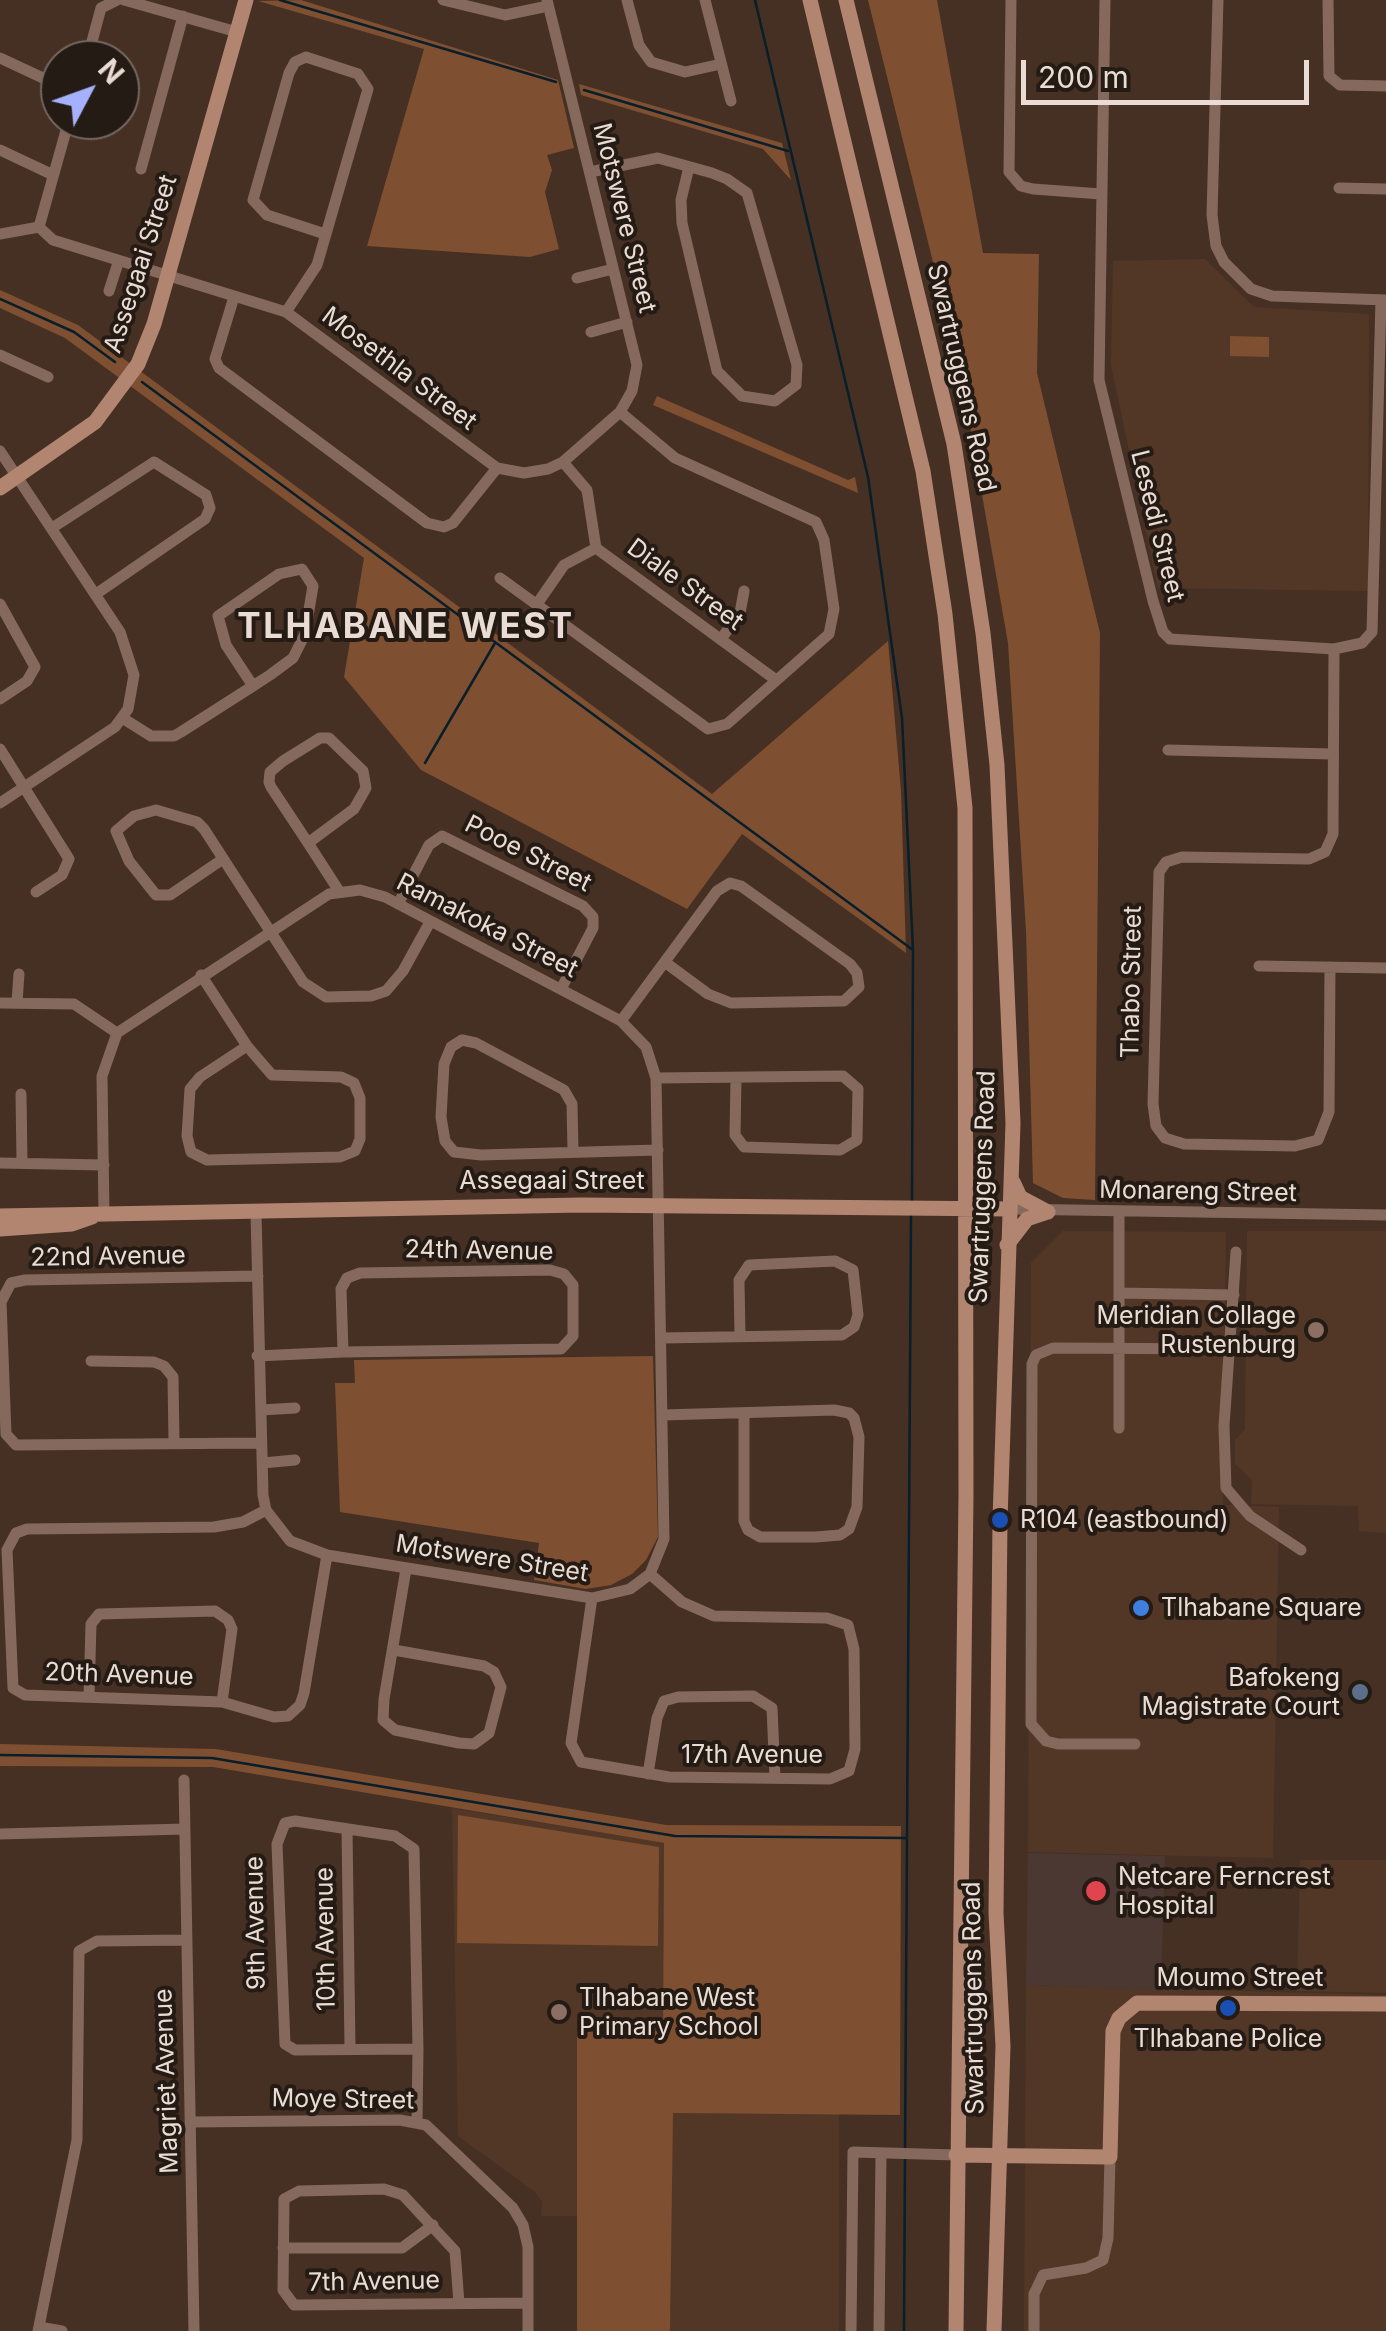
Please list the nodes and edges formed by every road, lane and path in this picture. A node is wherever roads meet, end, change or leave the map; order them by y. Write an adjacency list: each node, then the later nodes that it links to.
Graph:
1 (120, 0): 13 (street); 14 (street)
2 (246, 0): 15 (main road, Assegaai Street)
3 (443, 0): 12 (street)
4 (628, 0): 18 (street)
5 (705, 0): 18 (street)
6 (810, 0): 101 (main road, Swartruggens Road)
7 (846, 0): 98 (main road, Swartruggens Road)
8 (1011, 0): 30 (street)
9 (1104, 0): 30 (street, Lesedi Street)
10 (1218, 0): 40 (street)
11 (1328, 0): 20 (street)
12 (548, 3): 26 (street, Motswere Street)
13 (98, 4): 16 (street)
14 (184, 16): 15 (street); 25 (street)
15 (237, 32): 36 (main road, Assegaai Street)
16 (90, 40)
17 (0, 58): 19 (street)
18 (721, 64): 21 (street)
19 (40, 77)
20 (1386, 86)
21 (732, 101)
22 (62, 140): 27 (street)
23 (0, 150): 27 (street)
24 (689, 167): 24 (street); 26 (street)
25 (141, 169)
26 (590, 172): 35 (street, Motswere Street)
27 (51, 174): 31 (street)
28 (1339, 188): 29 (street)
29 (1386, 188)
30 (1102, 194): 61 (street, Lesedi Street)
31 (39, 227): 32 (street); 34 (street, Mosethla Street)
32 (0, 234)
33 (325, 234): 33 (street); 41 (street)
34 (118, 264): 36 (street, Mosethla Street); 38 (street)
35 (613, 269): 37 (street); 42 (street, Motswere Street)
36 (167, 278): 39 (street, Mosethla Street); 51 (main road, Assegaai Street)
37 (577, 278)
38 (110, 291)
39 (234, 296): 41 (street, Mosethla Street); 50 (street)
40 (1384, 300): 46 (street)
41 (286, 312): 50 (street, Mosethla Street)
42 (626, 322): 43 (street); 47 (street, Motswere Street)
43 (590, 332)
44 (0, 355): 45 (street)
45 (48, 377)
46 (1383, 410): 61 (street)
47 (620, 412): 49 (street, Motswere Street); 62 (street)
48 (0, 451): 51 (street)
49 (563, 462): 50 (street); 54 (street, Diale Street)
50 (497, 468)
51 (18, 476): 52 (main road, Assegaai Street); 53 (street)
52 (0, 488)
53 (52, 528): 57 (street); 57 (street)
54 (596, 548): 59 (street); 60 (street, Diale Street)
55 (500, 578): 59 (street)
56 (744, 592): 60 (street)
57 (96, 594): 65 (street)
58 (0, 604): 64 (street)
59 (537, 604): 62 (street)
60 (722, 639): 62 (street, Diale Street)
61 (1334, 649): 68 (street, Thabo Street)
62 (776, 680)
63 (253, 686): 63 (street); 65 (street)
64 (0, 699)
65 (124, 719): 69 (street)
66 (0, 749): 69 (street)
67 (1168, 750): 68 (street)
68 (1332, 754): 80 (street, Thabo Street)
69 (25, 787): 70 (street); 74 (street)
70 (0, 803)
71 (308, 843): 71 (street); 73 (street)
72 (223, 859): 72 (street); 77 (street)
73 (339, 891): 75 (street, Ramakoka Street); 77 (street)
74 (36, 892)
75 (398, 904): 76 (street, Ramakoka Street); 84 (street, Pooe Street)
76 (430, 922): 77 (street); 84 (street, Ramakoka Street)
77 (270, 931): 83 (street)
78 (666, 962): 78 (street); 87 (street)
79 (1259, 966): 80 (street)
80 (1330, 968): 81 (street)
81 (1386, 968)
82 (19, 974): 85 (street)
83 (201, 975): 88 (street); 89 (street)
84 (561, 989): 87 (street, Ramakoka Street)
85 (17, 1002): 86 (street); 88 (street)
86 (0, 1003)
87 (621, 1022): 90 (street, Ramakoka Street)
88 (116, 1033): 97 (street)
89 (247, 1046): 89 (street)
90 (656, 1078): 91 (street); 93 (street, Ramakoka Street)
91 (736, 1078): 91 (street)
92 (21, 1094): 95 (street)
93 (658, 1150): 94 (street); 99 (street, Ramakoka Street)
94 (574, 1151): 94 (street)
95 (22, 1162): 96 (street); 97 (street)
96 (0, 1163)
97 (104, 1165): 106 (street)
98 (1010, 1173): 102 (main road, Swartruggens Road); 103 (main road)
99 (659, 1206): 100 (main road, Assegaai Street); 104 (main road, Assegaai Street); 117 (street)
100 (919, 1206): 101 (main road, Assegaai Street); 112 (main road)
101 (963, 1208): 102 (main road, Assegaai Street); 112 (main road, Swartruggens Road)
102 (1010, 1209): 103 (street, Monareng Street); 110 (main road, Swartruggens Road)
103 (1048, 1212): 105 (street, Monareng Street); 110 (main road)
104 (256, 1214): 106 (main road, Assegaai Street); 113 (street)
105 (1119, 1214): 107 (street, Monareng Street); 114 (street)
106 (100, 1215): 108 (main road, Assegaai Street); 109 (main road, Assegaai Street)
107 (1386, 1215)
108 (0, 1216)
109 (0, 1229)
110 (1006, 1246): 155 (main road, Swartruggens Road)
111 (1236, 1252): 115 (street)
112 (965, 1255): 156 (main road, Swartruggens Road)
113 (258, 1276): 121 (street); 128 (street, 22nd Avenue)
114 (1119, 1293): 115 (street); 118 (street)
115 (1234, 1295): 119 (street)
116 (740, 1336): 116 (street); 117 (street)
117 (662, 1338): 126 (street)
118 (1119, 1349): 119 (street); 127 (street); 141 (street)
119 (1230, 1350): 133 (street)
120 (344, 1352): 120 (street, 24th Avenue); 121 (street, 24th Avenue)
121 (257, 1356): 124 (street)
122 (91, 1362): 128 (street)
123 (295, 1408): 124 (street)
124 (261, 1410): 129 (street)
125 (744, 1413): 125 (street); 126 (street)
126 (663, 1415): 136 (street)
127 (1120, 1428)
128 (174, 1442): 129 (street, 22nd Avenue)
129 (259, 1442): 131 (street)
130 (295, 1460): 131 (street)
131 (263, 1463): 132 (street)
132 (266, 1510): 134 (street, Motswere Street); 139 (street, 20th Avenue)
133 (1302, 1550)
134 (328, 1555): 135 (street, Motswere Street); 140 (street, 20th Avenue)
135 (406, 1568): 137 (street, Motswere Street); 138 (street)
136 (650, 1574): 137 (street, Motswere Street); 143 (street, 17th Avenue)
137 (592, 1598): 142 (street, 17th Avenue)
138 (394, 1650): 138 (street)
139 (88, 1696): 140 (street, 20th Avenue); 140 (street)
140 (222, 1702)
141 (1136, 1744)
142 (648, 1774): 143 (street, 17th Avenue); 143 (street)
143 (774, 1777)
144 (184, 1780): 146 (street, Magriet Avenue)
145 (347, 1829): 150 (street, 10th Avenue); 150 (street, 9th Avenue); 151 (street, 9th Avenue)
146 (184, 1830): 147 (street); 148 (street, Magriet Avenue)
147 (0, 1834)
148 (185, 1940): 152 (street, Magriet Avenue); 162 (street)
149 (1386, 2004): 157 (main road, Moumo Street)
150 (350, 2048): 151 (street, 9th Avenue)
151 (418, 2048): 153 (street, 9th Avenue)
152 (191, 2122): 153 (street, Moye Street); 164 (street, Magriet Avenue)
153 (418, 2122): 160 (street, Moye Street)
154 (881, 2153): 156 (street); 166 (street); 167 (street)
155 (1000, 2154): 156 (main road); 157 (main road); 169 (main road, Swartruggens Road)
156 (956, 2155): 168 (main road, Swartruggens Road)
157 (1110, 2157): 170 (street, Moumo Street)
158 (433, 2225): 159 (street); 159 (street, 7th Avenue); 161 (street, 7th Avenue)
159 (283, 2248): 161 (street, 7th Avenue)
160 (528, 2302): 161 (street, 7th Avenue); 165 (street, Moye Street)
161 (459, 2303)
162 (39, 2329): 163 (street)
163 (62, 2331)
164 (194, 2331)
165 (528, 2331)
166 (850, 2331)
167 (879, 2331)
168 (956, 2331)
169 (994, 2331)
170 (1034, 2331)

